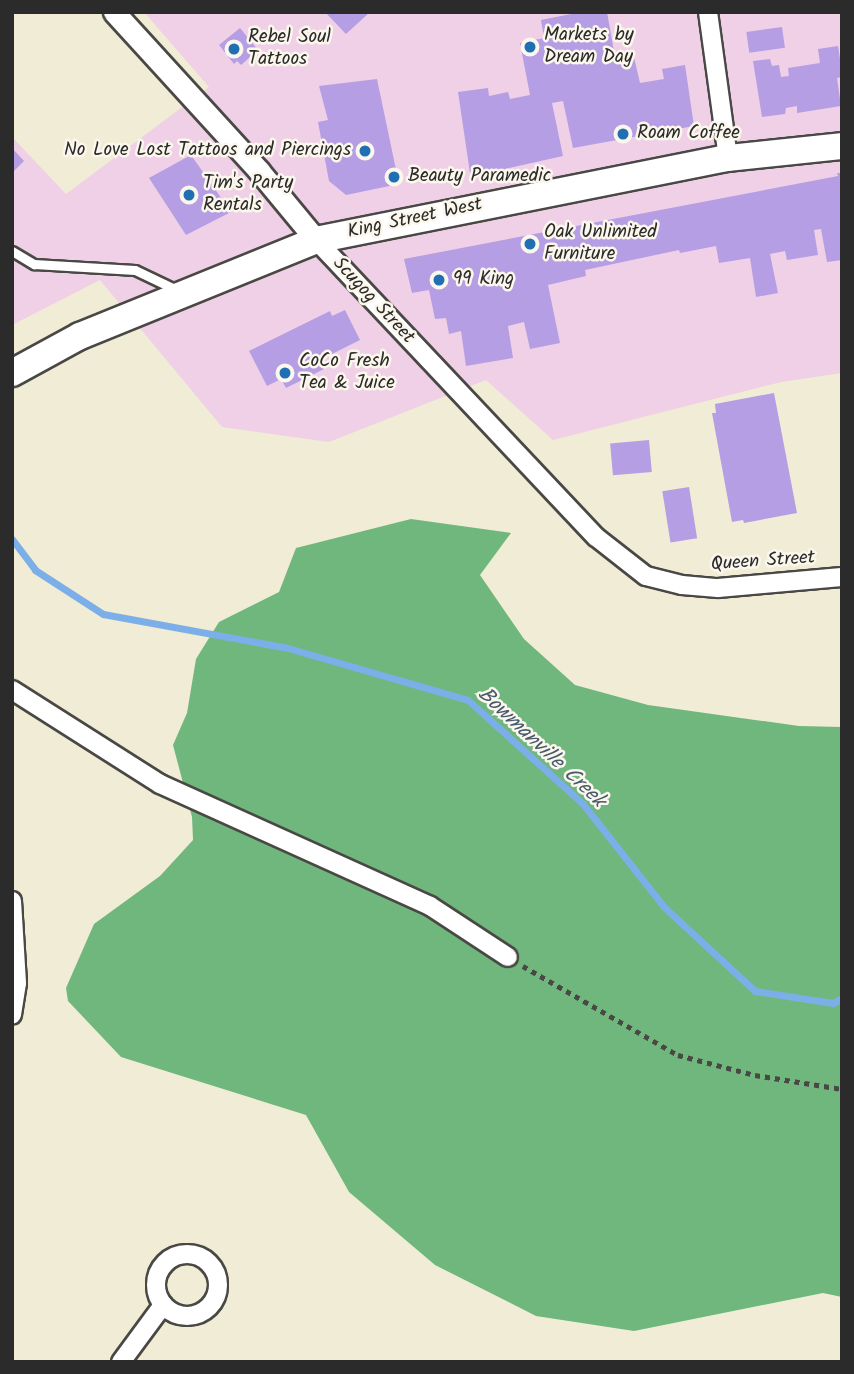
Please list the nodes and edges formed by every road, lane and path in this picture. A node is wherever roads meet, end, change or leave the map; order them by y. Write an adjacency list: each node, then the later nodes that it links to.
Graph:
1 (114, 12): 5 (street, Scugog Street)
2 (708, 12): 4 (street)
3 (842, 146): 4 (main road, King Street West)
4 (728, 158): 5 (main road, King Street West)
5 (316, 240): 7 (main road, King Street West); 9 (street, Scugog Street)
6 (12, 251): 7 (lane)
7 (182, 292): 8 (main road, King Street West)
8 (12, 373)
9 (646, 576): 10 (street, Queen Street)
10 (842, 577)
11 (12, 690): 13 (street)
12 (12, 901): 14 (street)
13 (508, 957): 15 (path)
14 (12, 1016)
15 (842, 1089)
16 (163, 1305): 17 (street)
17 (121, 1362)

